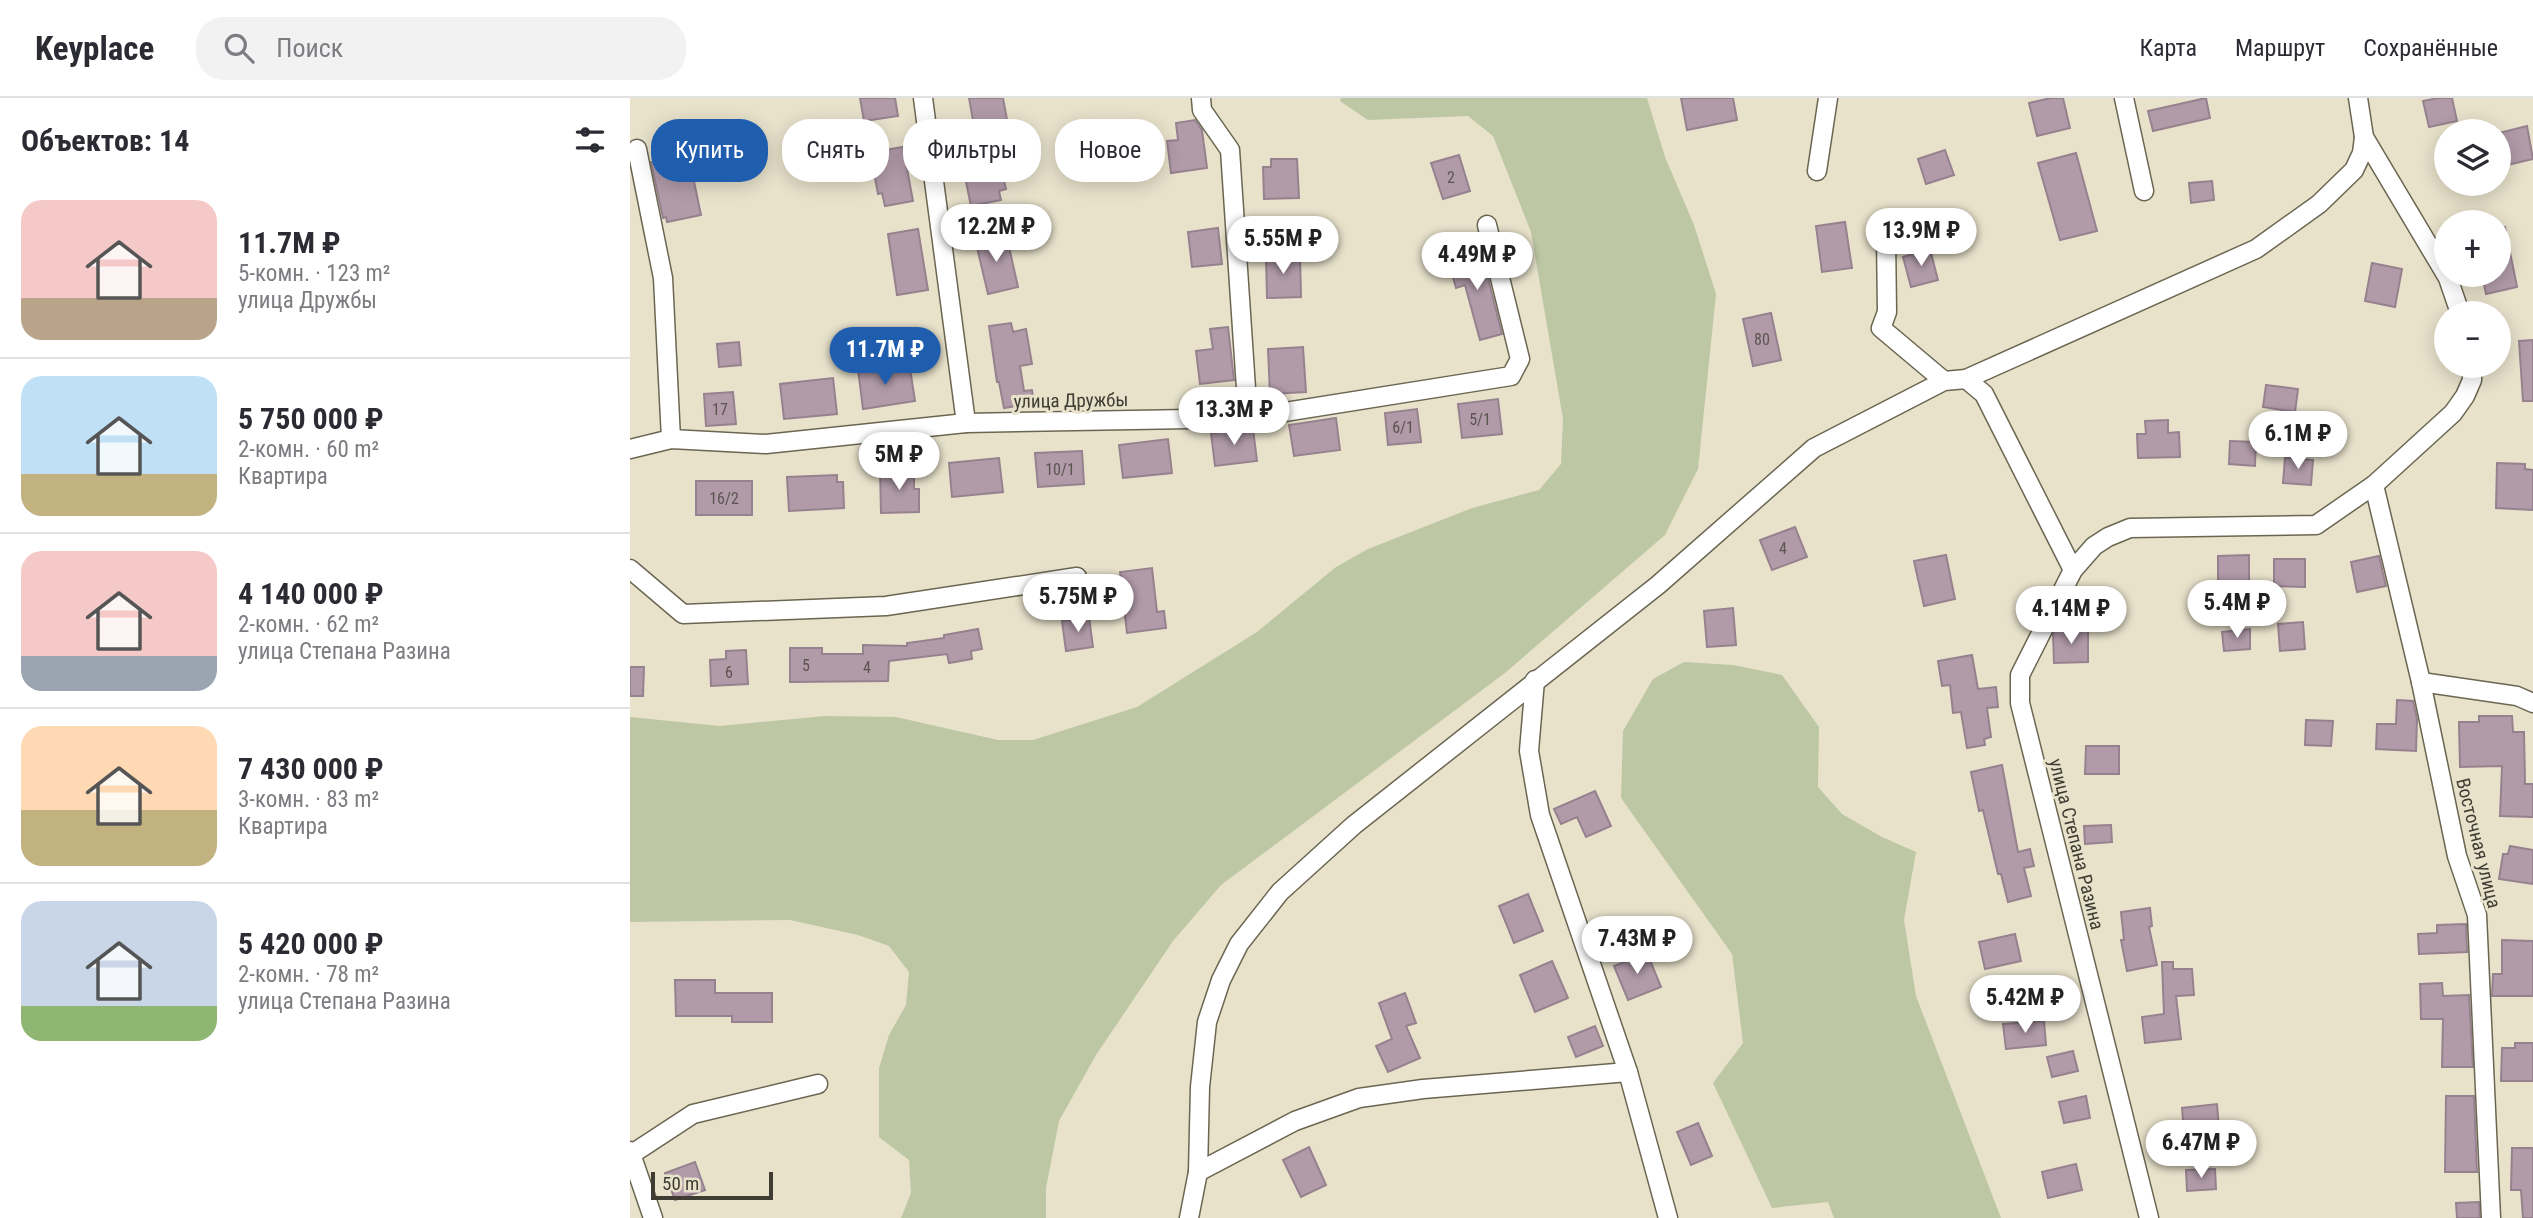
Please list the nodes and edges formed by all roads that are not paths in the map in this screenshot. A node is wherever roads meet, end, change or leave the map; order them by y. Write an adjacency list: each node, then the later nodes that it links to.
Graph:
1 (923, 98): 17 (street)
2 (1201, 98): 16 (street)
3 (1828, 98): 8 (street)
4 (2124, 98): 9 (street)
5 (2358, 98): 6 (street)
6 (2364, 137): 12 (street); 14 (street)
7 (637, 149): 18 (street)
8 (1817, 172)
9 (2144, 191)
10 (1487, 225): 16 (street, улица Дружбы)
11 (1886, 237): 15 (street)
12 (2456, 301)
13 (2472, 378): 20 (street, улица Степана Разина)
14 (1966, 379): 15 (street); 22 (street)
15 (1944, 381): 24 (street)
16 (1248, 418): 17 (street, улица Дружбы)
17 (965, 423): 18 (street, улица Дружбы)
18 (671, 439): 19 (street, улица Дружбы)
19 (630, 449)
20 (2374, 485): 22 (street, улица Степана Разина); 25 (street, Восточная улица)
21 (630, 569): 23 (street)
22 (2073, 570): 34 (street, улица Степана Разина)
23 (1077, 577)
24 (1535, 680): 27 (street); 30 (street)
25 (2421, 682): 26 (street); 35 (street, Восточная улица)
26 (2533, 703)
27 (1628, 1072): 30 (street); 33 (street)
28 (818, 1084): 29 (street)
29 (631, 1152): 31 (street)
30 (1198, 1172): 32 (street)
31 (653, 1218)
32 (1189, 1218)
33 (1668, 1218)
34 (2148, 1218)
35 (2491, 1218)

